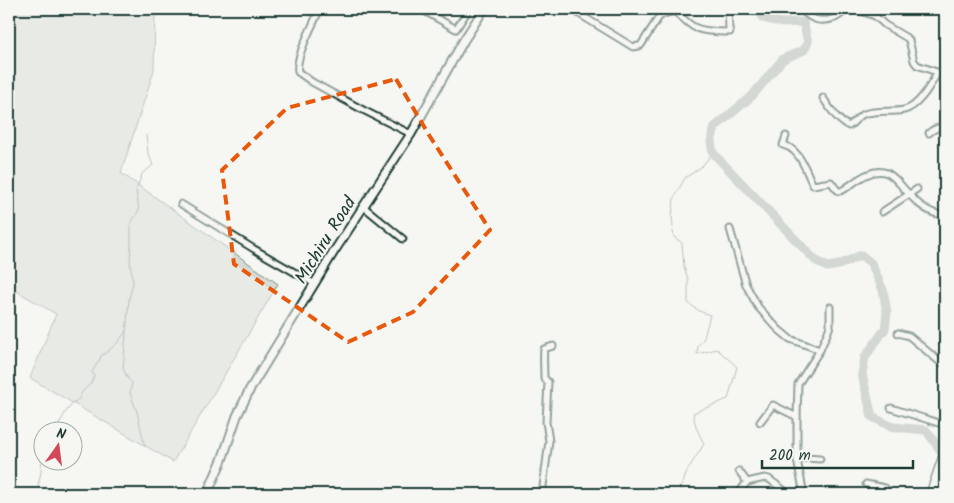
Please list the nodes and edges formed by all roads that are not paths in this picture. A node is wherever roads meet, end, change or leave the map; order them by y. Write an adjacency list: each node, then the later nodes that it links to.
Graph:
1 (322, 9): 17 (street)
2 (421, 9): 3 (street)
3 (469, 9)
4 (484, 9): 17 (street, Michiru Road)
5 (571, 9): 10 (street)
6 (728, 9): 10 (street)
7 (801, 9): 8 (street)
8 (849, 9)
9 (855, 9): 11 (street)
10 (676, 10)
11 (874, 12): 12 (street)
12 (938, 72): 13 (street); 14 (street)
13 (945, 75)
14 (823, 98)
15 (945, 126): 16 (street)
16 (929, 133)
17 (411, 134): 22 (street, Michiru Road)
18 (786, 136): 20 (street)
19 (916, 189): 20 (street)
20 (910, 195): 23 (street); 24 (street)
21 (181, 204): 27 (street)
22 (364, 207): 26 (street); 27 (street, Michiru Road)
23 (882, 212)
24 (945, 215)
25 (730, 229): 31 (street)
26 (403, 239)
27 (315, 284): 43 (street, Michiru Road)
28 (830, 306): 31 (street)
29 (898, 333): 32 (street)
30 (553, 346): 44 (street)
31 (820, 350): 34 (street)
32 (945, 365)
33 (891, 408): 36 (street)
34 (797, 417): 35 (street); 39 (street)
35 (760, 422)
36 (945, 424)
37 (945, 453): 49 (highway)
38 (820, 459): 39 (street)
39 (797, 460): 47 (street)
40 (739, 471): 41 (street)
41 (747, 482): 45 (street); 46 (street)
42 (866, 484): 48 (street)
43 (208, 494)
44 (542, 494)
45 (738, 494)
46 (789, 494)
47 (804, 494)
48 (889, 494)
49 (931, 494)

